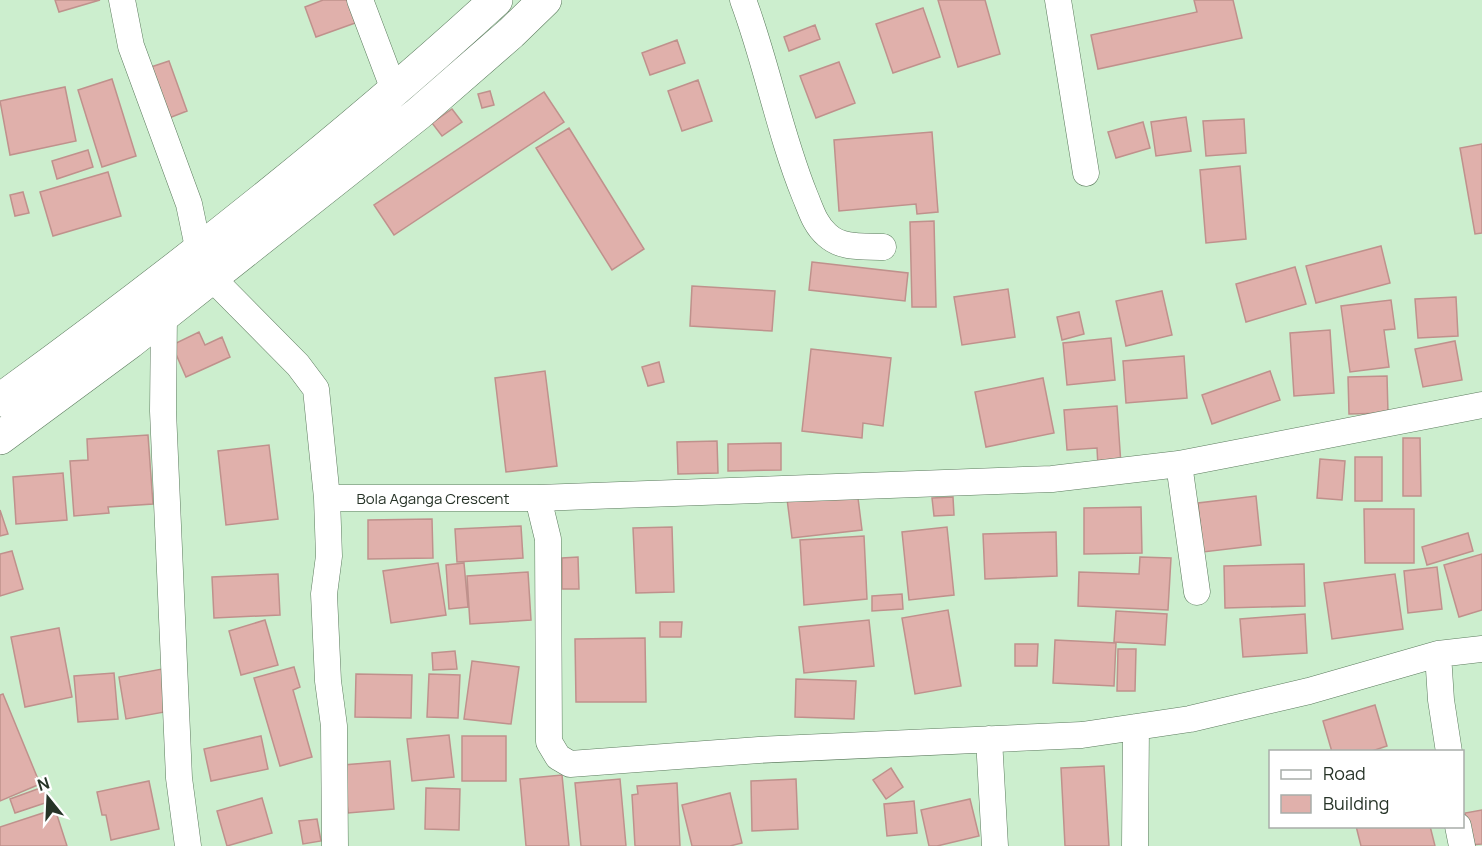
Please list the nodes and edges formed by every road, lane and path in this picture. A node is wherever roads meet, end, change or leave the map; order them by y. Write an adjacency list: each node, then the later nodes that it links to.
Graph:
1 (122, 0): 10 (street)
2 (360, 0): 7 (street)
3 (496, 0): 7 (main road)
4 (545, 0): 10 (main road)
5 (743, 0): 9 (street)
6 (1058, 0): 8 (street)
7 (394, 90): 10 (main road)
8 (1086, 173)
9 (883, 247)
10 (206, 265): 11 (main road); 12 (main road); 16 (street)
11 (164, 314): 14 (main road); 25 (street)
12 (0, 400)
13 (1482, 405): 15 (street, Bola Aganga Crescent)
14 (0, 438)
15 (1179, 465): 17 (street, Bola Aganga Crescent); 18 (street)
16 (327, 498): 17 (street, Bola Aganga Crescent); 26 (street)
17 (538, 498): 22 (street)
18 (1197, 592)
19 (1482, 648): 20 (street)
20 (1438, 654): 21 (street); 23 (street)
21 (1136, 727): 22 (street); 28 (street)
22 (989, 739): 27 (street)
23 (1449, 750)
24 (1458, 828): 29 (street)
25 (188, 846)
26 (335, 846)
27 (995, 846)
28 (1135, 846)
29 (1462, 846)

